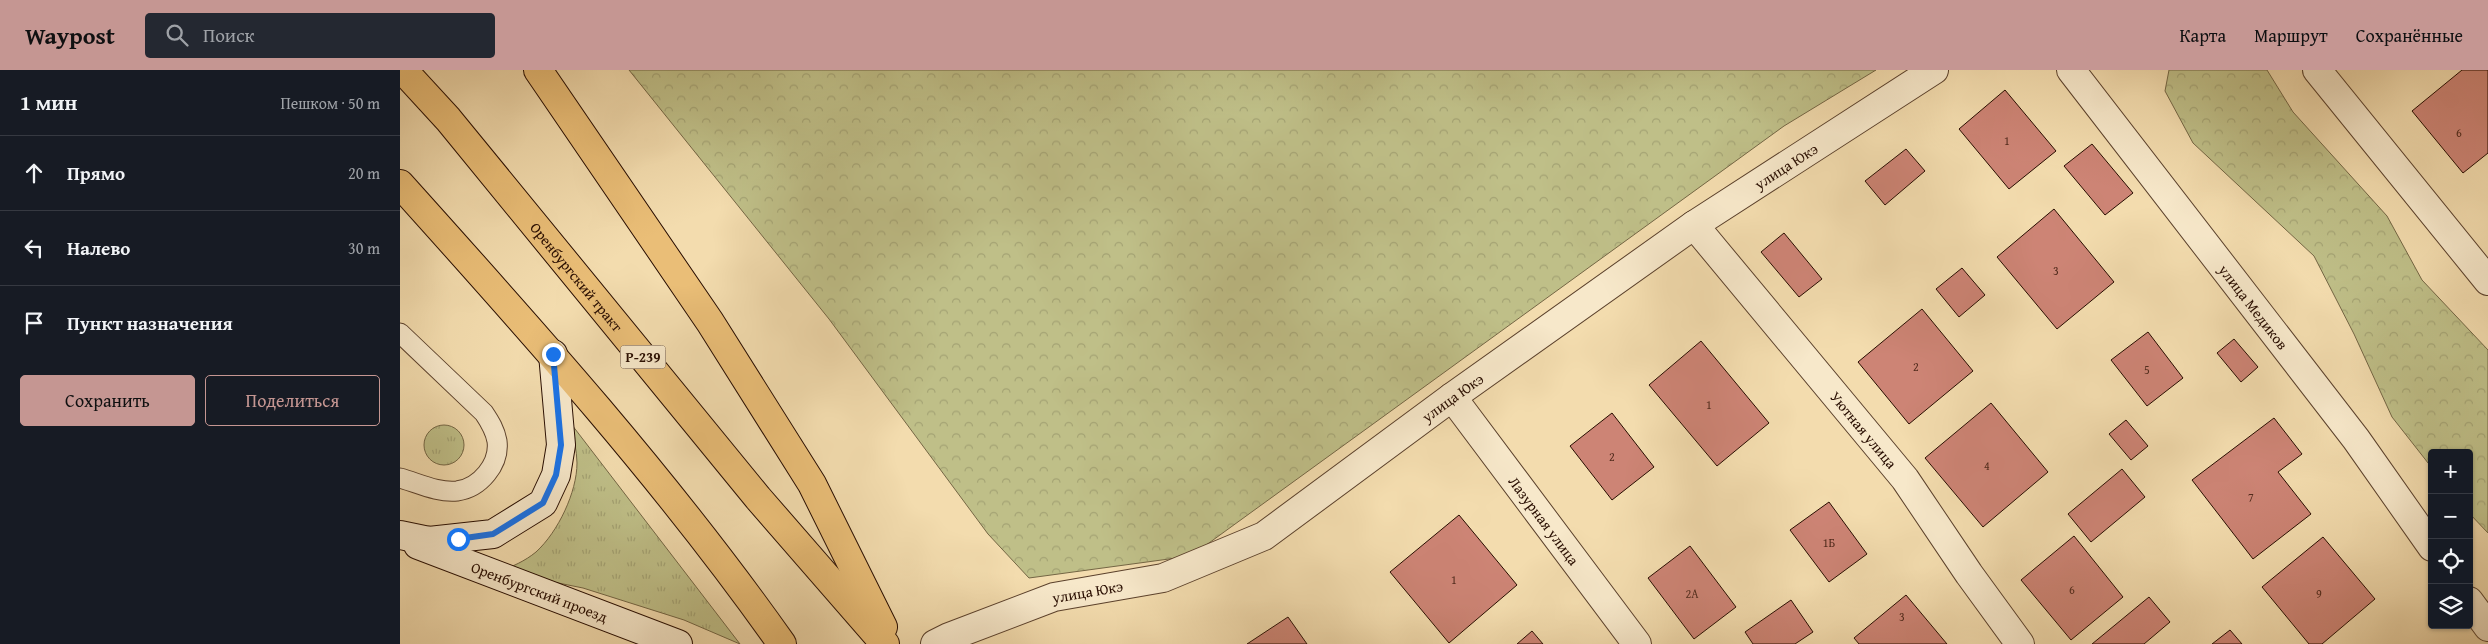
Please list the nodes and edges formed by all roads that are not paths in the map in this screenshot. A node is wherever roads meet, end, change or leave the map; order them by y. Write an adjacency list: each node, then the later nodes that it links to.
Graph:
1 (403, 70): 19 (main road, Оренбургский тракт / Р-239)
2 (538, 70): 20 (main road)
3 (1934, 70): 7 (street, улица Юкэ)
4 (2071, 70): 14 (street, улица Медиков)
5 (2318, 70): 8 (street)
6 (400, 184): 10 (main road)
7 (1694, 224): 11 (street, улица Юкэ); 23 (street, Уютная улица)
8 (2488, 281)
9 (400, 333): 12 (lane)
10 (553, 354): 13 (street); 18 (main road)
11 (1452, 397): 21 (street, улица Юкэ); 22 (street, Лазурная улица)
12 (400, 478)
13 (400, 537): 17 (street, Оренбургский проезд)
14 (2428, 541)
15 (2473, 606): 16 (street)
16 (2488, 627)
17 (678, 644)
18 (782, 644)
19 (885, 644)
20 (892, 644)
21 (935, 644)
22 (1637, 644)
23 (2020, 644)

